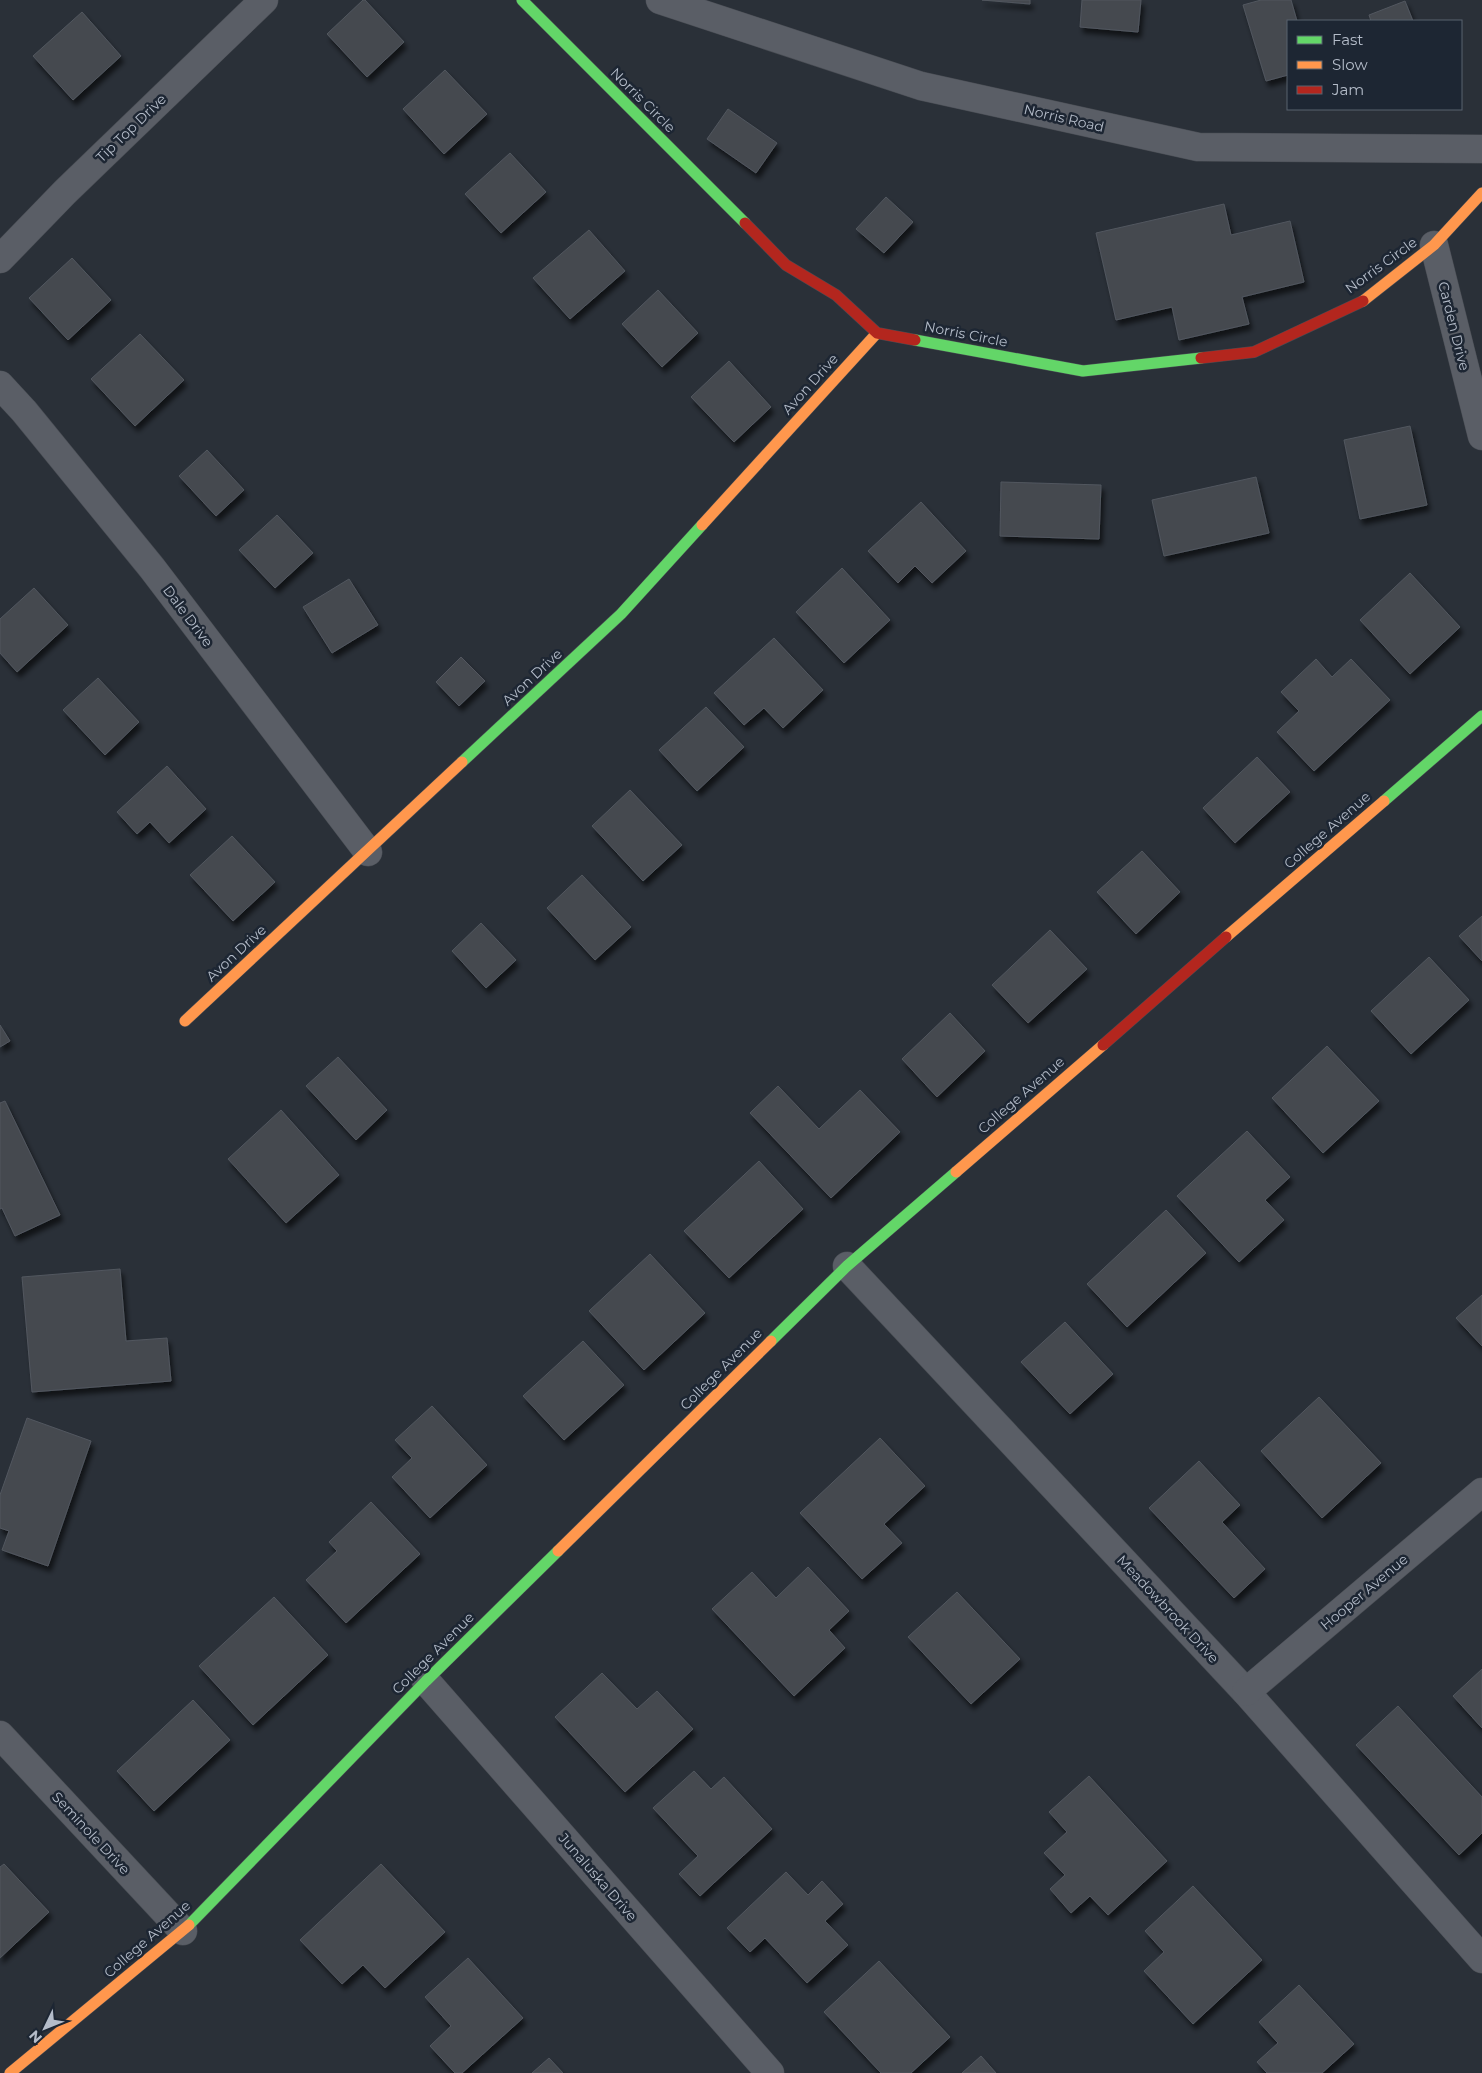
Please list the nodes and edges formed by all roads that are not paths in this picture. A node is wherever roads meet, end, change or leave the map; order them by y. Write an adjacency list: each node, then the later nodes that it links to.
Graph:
1 (264, 0): 7 (street, Tip Top Drive)
2 (522, 0): 8 (street, Norris Circle)
3 (660, 0): 4 (street, Norris Road)
4 (1482, 149)
5 (1482, 193): 6 (street, Norris Circle)
6 (1434, 245): 8 (street, Norris Circle); 10 (street, Carden Drive)
7 (0, 259)
8 (877, 333): 12 (street, Avon Drive)
9 (0, 385): 12 (street, Dale Drive)
10 (1482, 436)
11 (1482, 716): 14 (street, College Avenue)
12 (368, 852): 13 (street, Avon Drive)
13 (185, 1021)
14 (846, 1266): 16 (street, College Avenue); 17 (street, Meadowbrook Drive)
15 (1482, 1492): 17 (street, Hooper Avenue)
16 (426, 1681): 19 (street, College Avenue); 22 (street, Junaluska Drive)
17 (1246, 1692): 20 (street, Meadowbrook Drive)
18 (0, 1735): 19 (street, Seminole Drive)
19 (183, 1931): 21 (street, College Avenue)
20 (1482, 1959)
21 (10, 2073)
22 (770, 2073)

